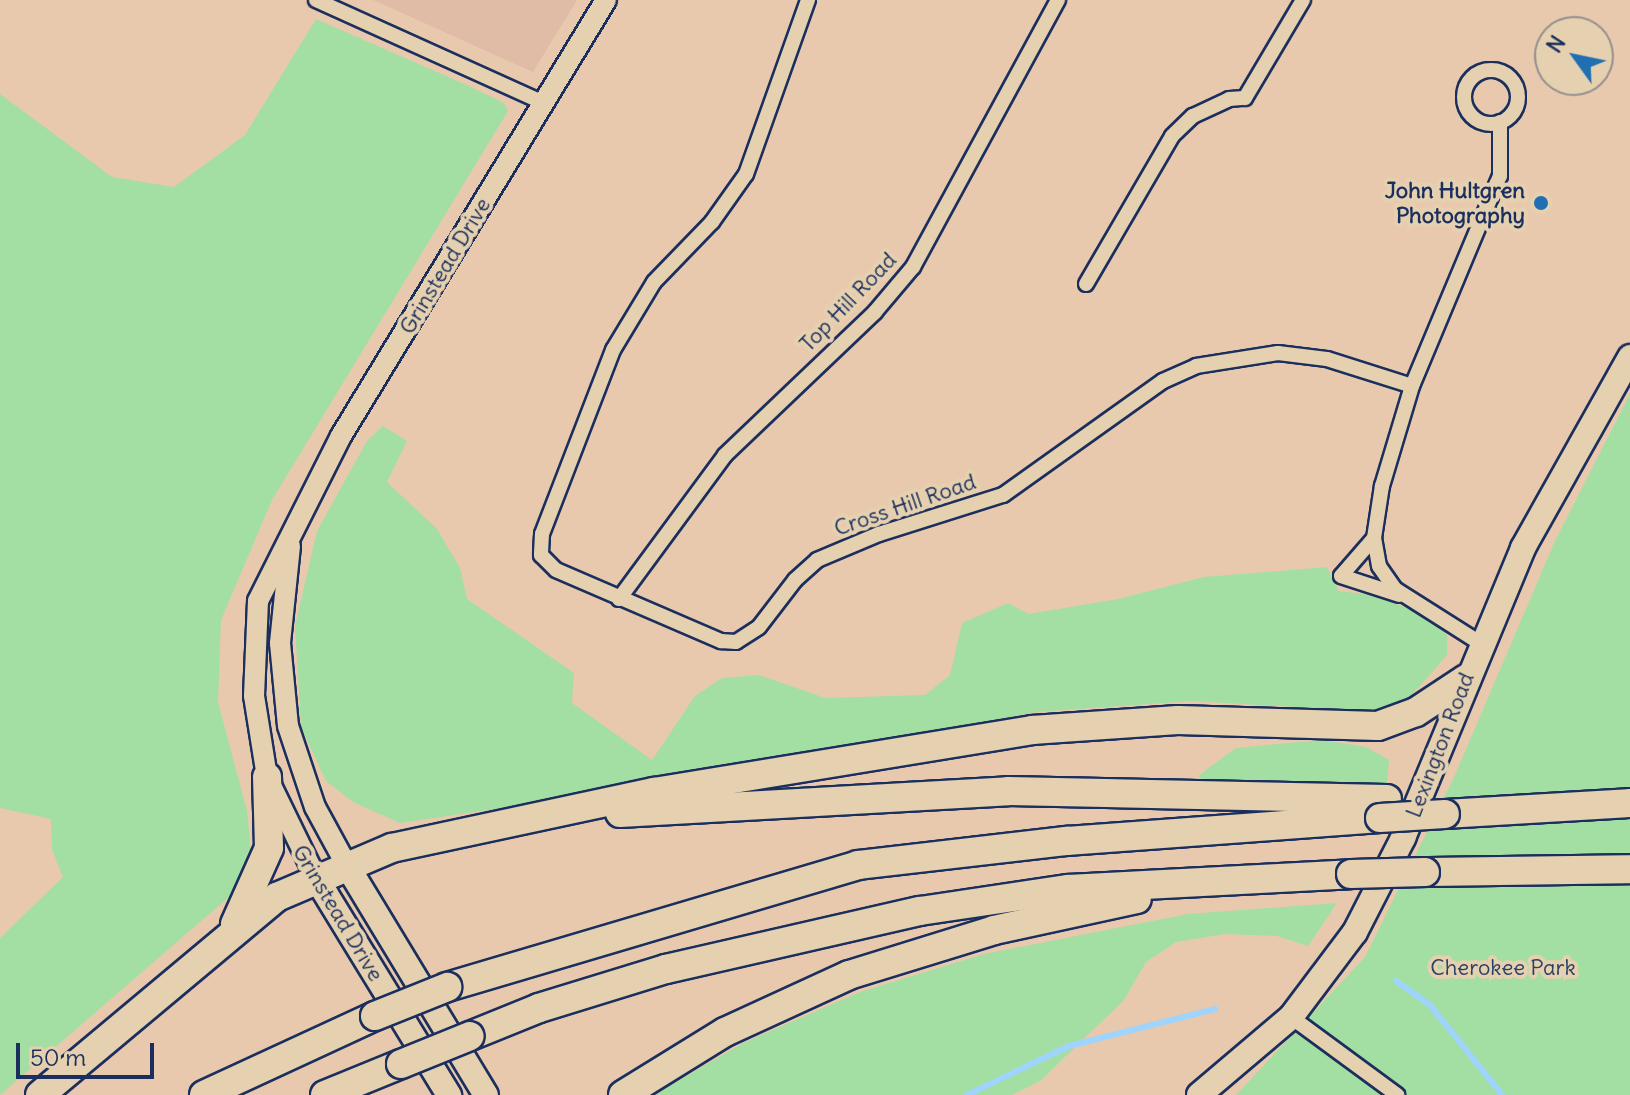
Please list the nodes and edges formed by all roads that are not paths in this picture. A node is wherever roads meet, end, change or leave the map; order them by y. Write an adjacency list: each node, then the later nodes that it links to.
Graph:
1 (316, 0): 6 (street)
2 (606, 0): 6 (street, Grinstead Drive)
3 (808, 0): 14 (street, Cross Hill Road)
4 (1058, 0): 14 (street, Top Hill Road)
5 (1303, 0): 8 (street)
6 (544, 103): 11 (street, Grinstead Drive)
7 (1500, 122): 10 (street)
8 (1086, 284)
9 (1630, 357): 15 (main road, Lexington Road)
10 (1412, 386): 12 (street); 14 (street, Cross Hill Road)
11 (291, 535): 17 (street, Grinstead Drive); 21 (street, Grinstead Drive)
12 (1374, 538): 13 (street); 13 (street)
13 (1403, 597): 15 (street)
14 (619, 599)
15 (1480, 643): 16 (main road, Lexington Road)
16 (1466, 679): 20 (highway); 26 (main road, Lexington Road)
17 (267, 777): 24 (street, Grinstead Drive); 25 (highway)
18 (1630, 803): 19 (highway, bridge)
19 (1383, 808): 20 (highway); 28 (highway, bridge)
20 (559, 815): 21 (highway)
21 (346, 864): 24 (highway); 31 (main road, Grinstead Drive)
22 (1630, 869): 23 (highway, bridge)
23 (1239, 877): 29 (highway, bridge); 32 (highway)
24 (316, 878): 25 (highway); 30 (main road, Grinstead Drive)
25 (226, 938): 27 (highway)
26 (1291, 1017): 33 (main road, Lexington Road); 34 (street)
27 (40, 1095)
28 (204, 1095)
29 (325, 1095)
30 (449, 1095)
31 (486, 1095)
32 (623, 1095)
33 (1199, 1095)
34 (1397, 1095)

